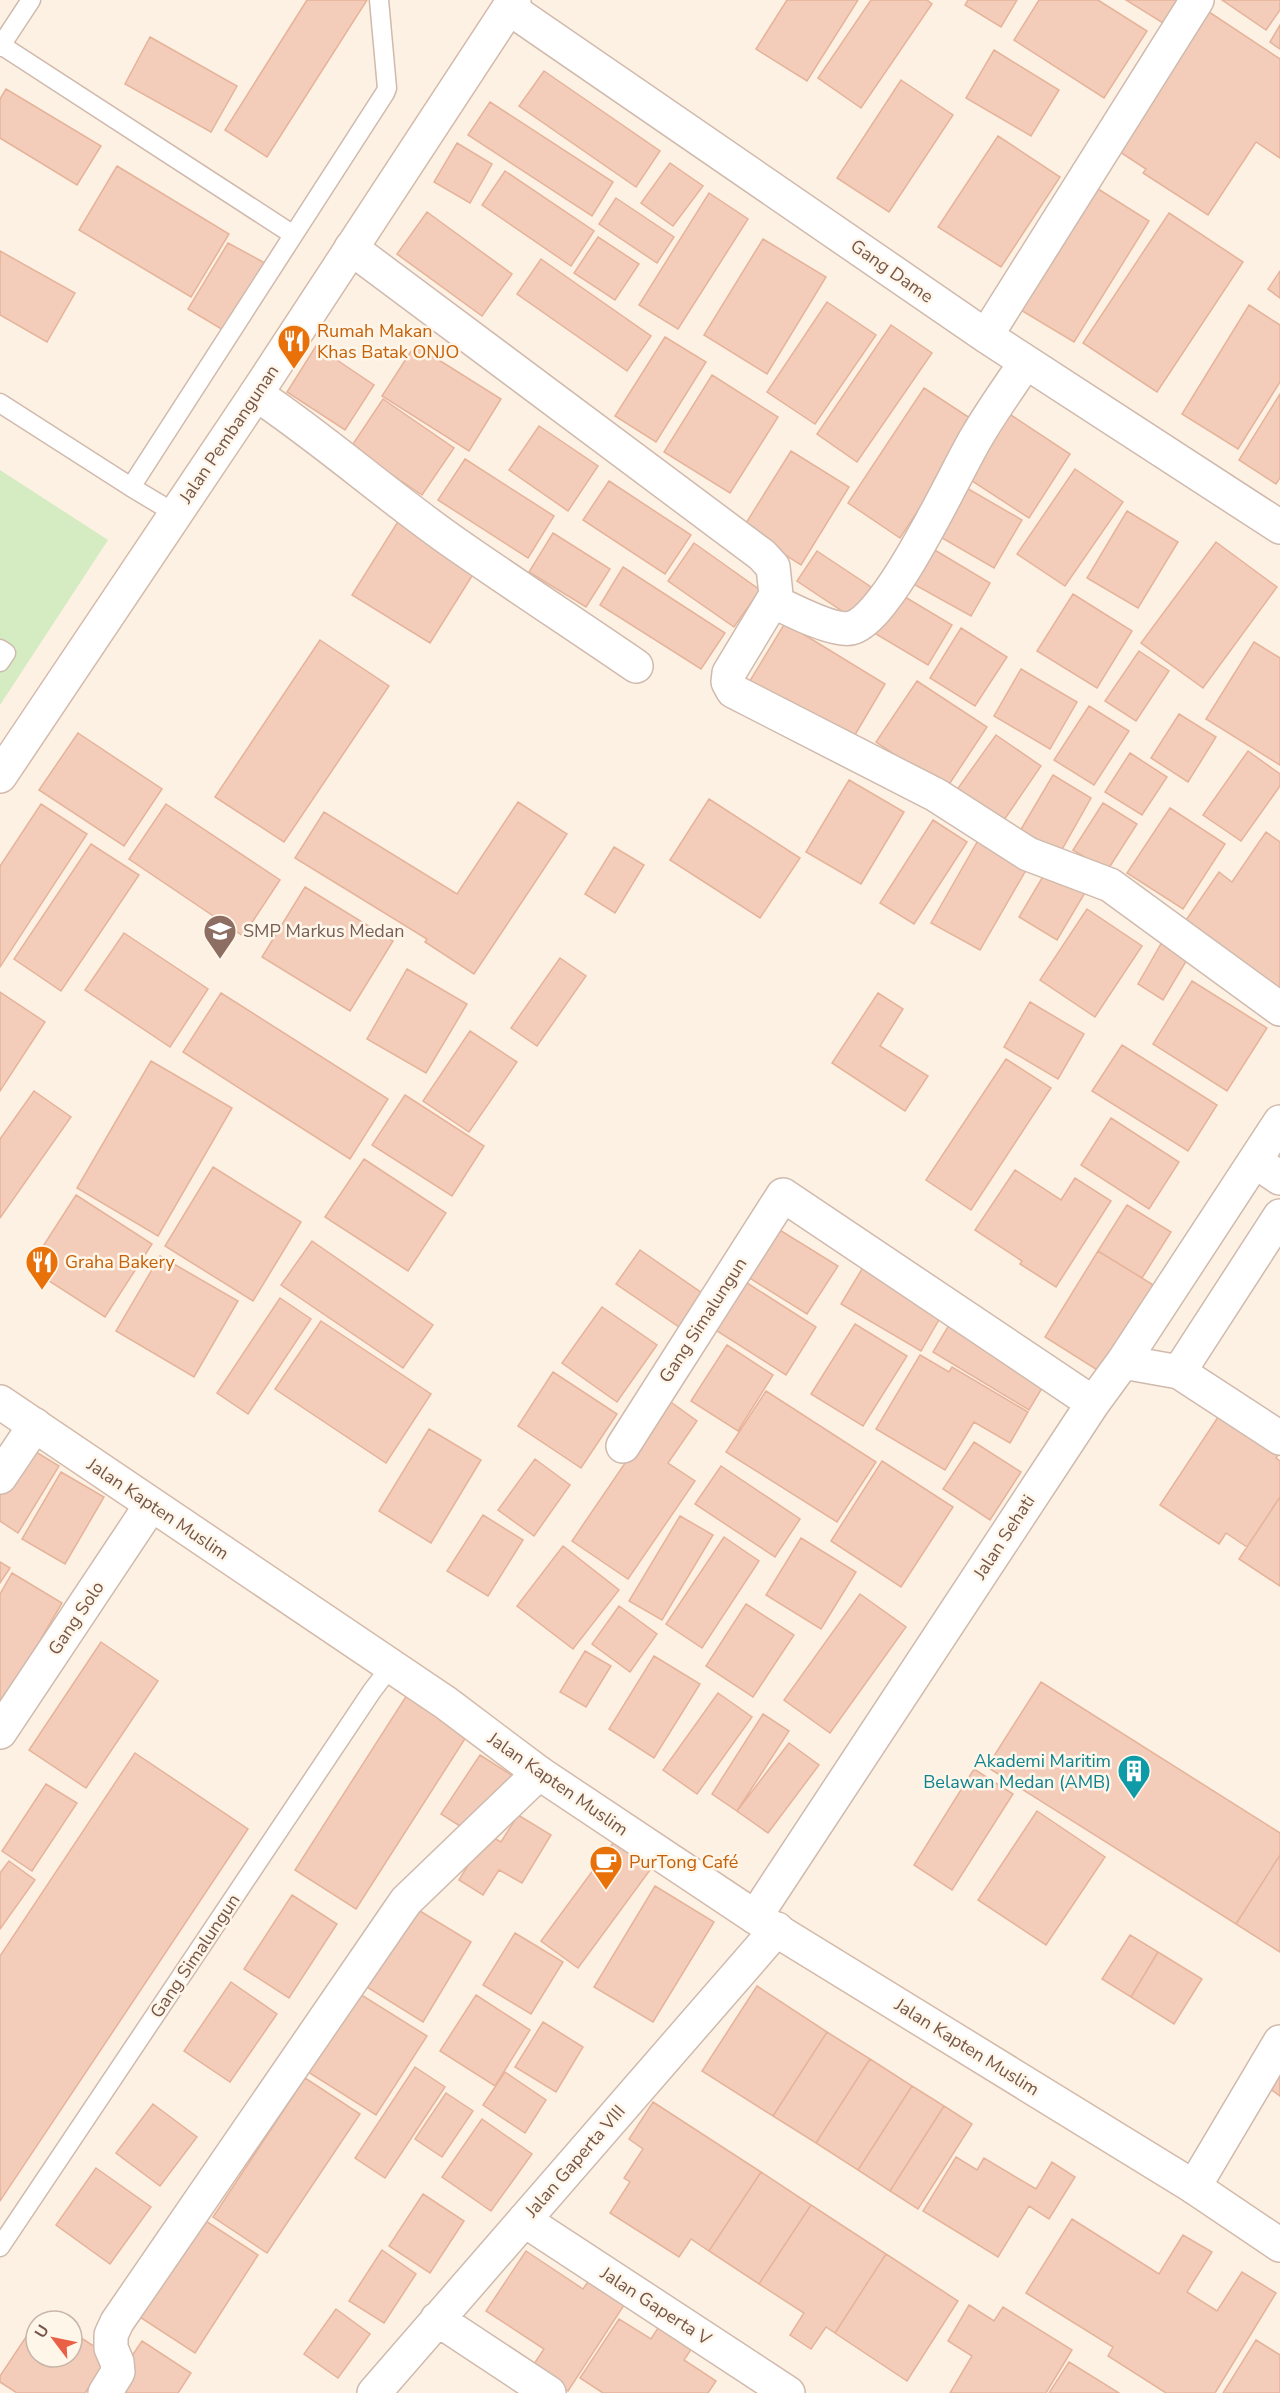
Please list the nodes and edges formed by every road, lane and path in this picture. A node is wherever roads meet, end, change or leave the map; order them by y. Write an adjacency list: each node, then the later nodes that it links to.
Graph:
1 (31, 0): 5 (lane)
2 (379, 0): 6 (lane)
3 (1197, 0): 8 (street)
4 (511, 4): 7 (street, Jalan Pembangunan); 8 (street, Gang Dame)
5 (1, 46): 6 (lane)
6 (292, 234): 12 (lane)
7 (351, 248): 10 (street, Jalan Pembangunan); 15 (street)
8 (986, 336): 9 (street, Gang Dame)
9 (1026, 362): 14 (street, Gang Dame); 15 (street)
10 (256, 394): 13 (street, Jalan Pembangunan); 18 (street)
11 (0, 403): 12 (lane)
12 (131, 487): 13 (lane)
13 (176, 514): 19 (street, Jalan Pembangunan)
14 (1280, 527)
15 (773, 601): 20 (street)
16 (0, 650): 17 (lane)
17 (0, 662)
18 (636, 666)
19 (0, 776)
20 (1280, 1009)
21 (1280, 1122): 22 (street, Jalan Sehati)
22 (1268, 1170): 24 (street, Jalan Sehati)
23 (1280, 1216): 25 (street)
24 (1123, 1362): 25 (street); 27 (street, Jalan Sehati)
25 (1179, 1372): 29 (street)
26 (0, 1402): 28 (street, Jalan Kapten Muslim)
27 (1093, 1402): 30 (street, Gang Simalungun); 36 (street, Jalan Sehati)
28 (35, 1425): 31 (street); 32 (street, Jalan Kapten Muslim)
29 (1280, 1438)
30 (623, 1446)
31 (0, 1477)
32 (152, 1505): 33 (street, Jalan Kapten Muslim); 34 (street, Gang Solo)
33 (391, 1666): 35 (street, Jalan Kapten Muslim); 41 (lane, Gang Simalungun)
34 (0, 1732)
35 (539, 1773): 36 (street, Jalan Kapten Muslim); 43 (street)
36 (766, 1923): 38 (street, Jalan Kapten Muslim); 39 (street, Jalan Gaperta VIII)
37 (1280, 2042): 38 (street)
38 (1194, 2187): 40 (street, Jalan Kapten Muslim)
39 (524, 2220): 42 (street, Jalan Gaperta VIII); 46 (street, Jalan Gaperta V)
40 (1280, 2245)
41 (0, 2247)
42 (437, 2319): 44 (street, Jalan Gaperta VIII); 45 (street)
43 (105, 2393)
44 (374, 2393)
45 (549, 2393)
46 (788, 2393)

